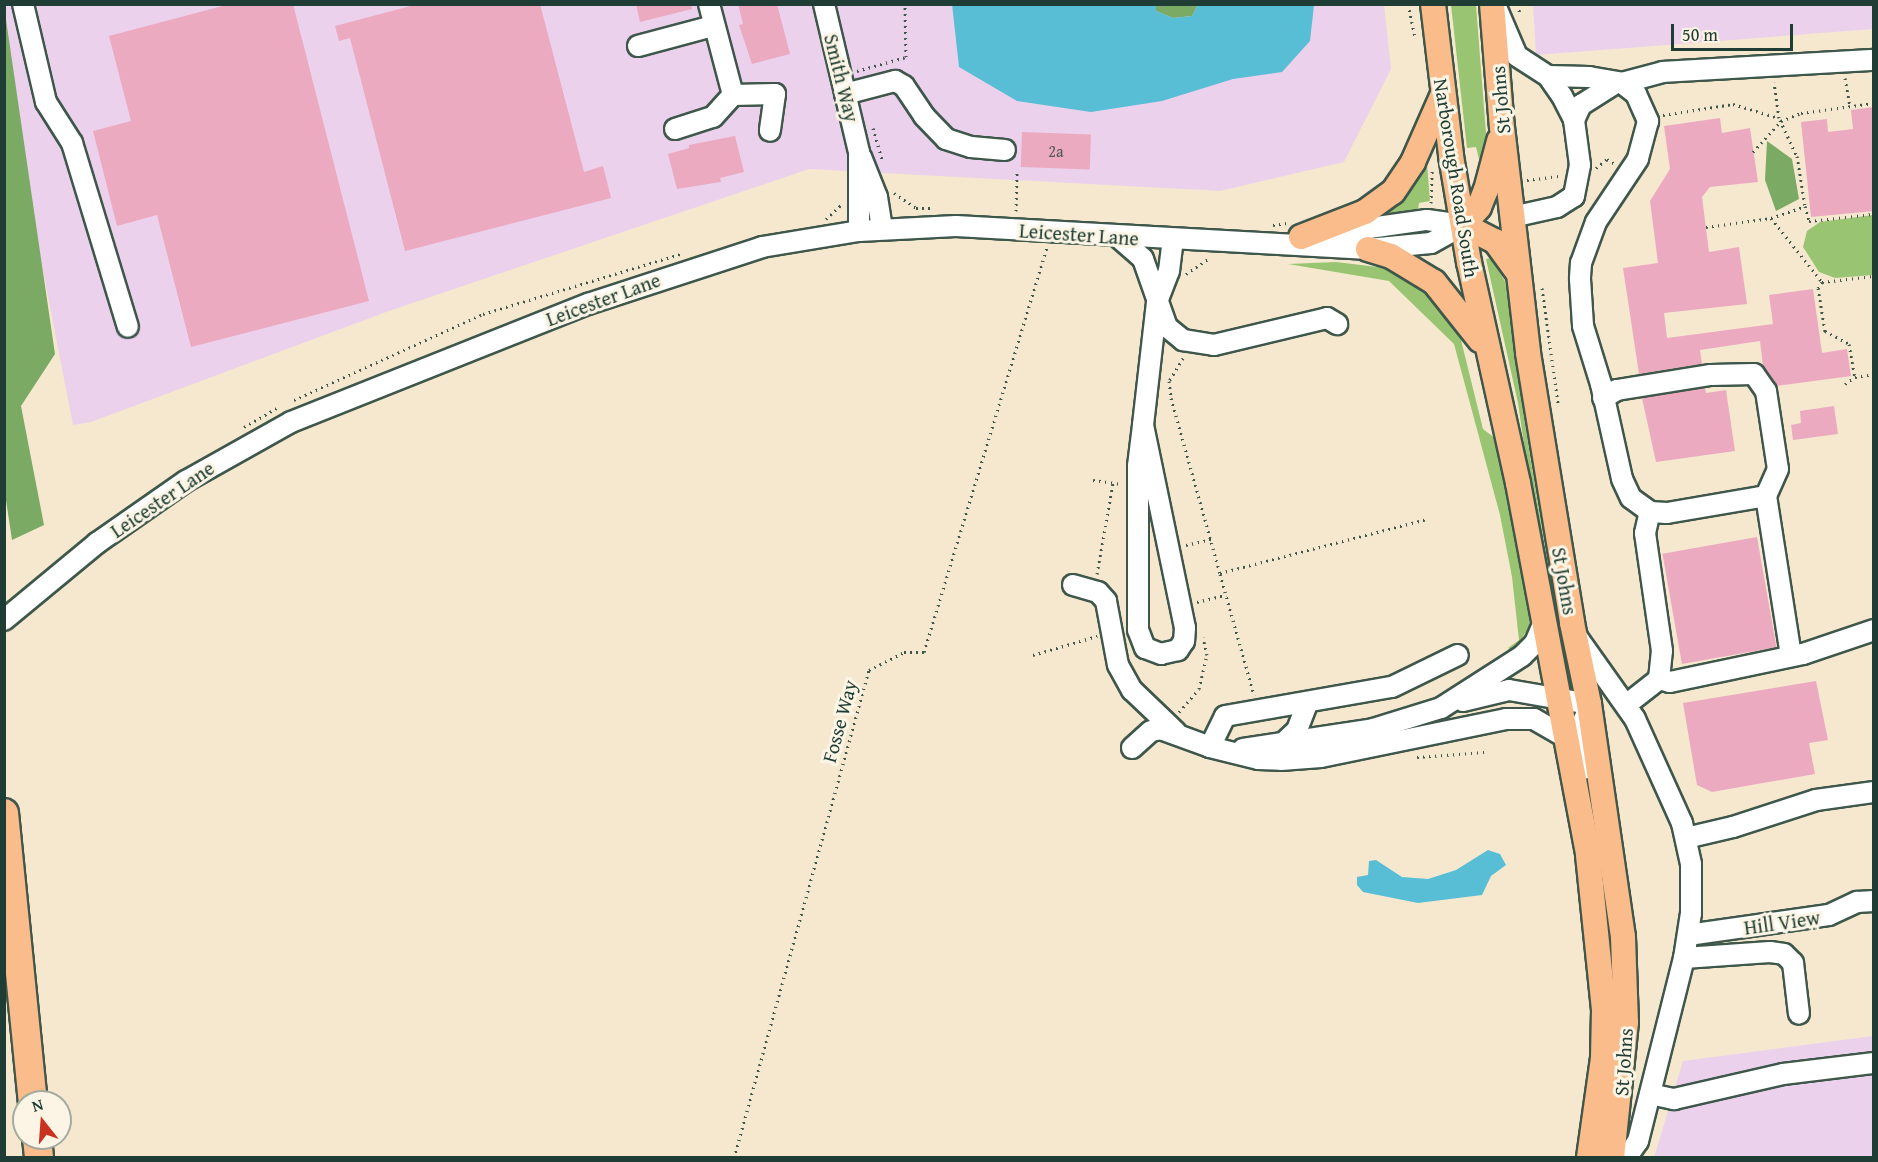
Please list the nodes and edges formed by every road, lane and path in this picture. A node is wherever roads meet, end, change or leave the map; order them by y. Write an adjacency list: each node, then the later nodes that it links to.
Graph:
1 (24, 4): 64 (street)
2 (709, 4): 10 (street)
3 (824, 4): 20 (street, Smith Way)
4 (905, 4): 16 (path)
5 (1408, 4): 11 (path)
6 (1433, 4): 19 (main road, Narborough Road South)
7 (1494, 4): 17 (street); 27 (main road, St Johns)
8 (1518, 4): 9 (path)
9 (1521, 25)
10 (713, 26): 12 (street); 21 (street)
11 (1416, 44)
12 (638, 46)
13 (1874, 60): 14 (street)
14 (1841, 62): 15 (street); 23 (path)
15 (1772, 66): 18 (street); 26 (path)
16 (856, 71)
17 (1548, 76): 18 (street); 24 (street)
18 (1619, 83): 24 (street); 25 (street)
19 (1443, 93): 46 (main road, Narborough Road South); 49 (main road)
20 (845, 94): 30 (street); 31 (street, Smith Way)
21 (733, 95): 28 (street); 29 (street)
22 (1874, 103): 23 (path)
23 (1850, 106): 26 (path)
24 (1574, 120): 43 (street)
25 (1648, 120): 26 (path); 70 (street)
26 (1780, 120): 32 (path); 37 (path)
27 (1502, 127): 43 (main road, St Johns); 46 (main road)
28 (675, 129)
29 (770, 131)
30 (1005, 150)
31 (859, 152): 35 (street); 36 (street)
32 (1753, 152)
33 (1526, 169): 43 (path)
34 (1017, 170): 40 (path)
35 (858, 190): 45 (path); 50 (street)
36 (878, 197): 38 (path); 48 (street)
37 (1805, 206): 42 (path); 44 (path)
38 (938, 208)
39 (1005, 211): 40 (path)
40 (1016, 211): 41 (path)
41 (1026, 212)
42 (1874, 214)
43 (1522, 215): 46 (main road); 60 (main road, St Johns)
44 (1772, 218): 47 (path); 61 (path)
45 (814, 221)
46 (1462, 225): 49 (street, Leicester Lane); 55 (street, Leicester Lane); 60 (main road); 66 (main road, Narborough Road South)
47 (1706, 227)
48 (882, 229): 50 (street, Leicester Lane); 51 (street, Leicester Lane)
49 (1297, 230): 52 (street, Leicester Lane); 52 (path)
50 (859, 231): 83 (street, Leicester Lane)
51 (1052, 232): 53 (street, Leicester Lane); 114 (path, Fosse Way)
52 (1274, 233): 54 (street, Leicester Lane); 55 (street, Leicester Lane)
53 (1118, 237): 54 (street, Leicester Lane); 62 (street)
54 (1173, 240): 62 (street)
55 (1368, 249): 66 (main road)
56 (687, 251): 71 (path)
57 (1218, 258): 59 (path)
58 (1874, 276): 61 (path)
59 (1184, 277)
60 (1530, 280): 73 (path); 85 (main road, St Johns)
61 (1822, 282): 68 (path)
62 (1156, 302): 65 (street); 74 (street)
63 (1336, 324): 65 (street)
64 (128, 327)
65 (1192, 342): 79 (path)
66 (1486, 350): 84 (main road, St Johns)
67 (1874, 374): 68 (path)
68 (1855, 377): 69 (path)
69 (1845, 384)
70 (1603, 398): 76 (street); 77 (street)
71 (292, 401)
72 (281, 406): 75 (path)
73 (1559, 415)
74 (1143, 425): 74 (street)
75 (240, 429)
76 (1766, 496): 77 (street); 88 (street)
77 (1650, 512): 89 (street)
78 (1428, 519): 79 (path)
79 (1220, 573): 81 (path)
80 (1073, 585): 97 (street)
81 (1226, 595): 82 (path); 95 (path)
82 (1195, 603)
83 (4, 620)
84 (1543, 624): 90 (main road, St Johns); 94 (street)
85 (1574, 632): 90 (main road); 91 (street); 93 (main road, St Johns)
86 (1871, 635): 88 (street)
87 (1458, 655): 92 (street)
88 (1791, 656): 89 (street)
89 (1659, 679): 91 (street)
90 (1558, 700): 93 (street); 94 (street); 96 (street); 98 (main road, St Johns)
91 (1622, 701): 93 (street); 104 (street)
92 (1307, 704): 95 (street); 99 (street)
93 (1589, 704): 105 (street); 113 (main road, St Johns)
94 (1441, 708): 99 (street)
95 (1258, 711): 101 (street)
96 (1534, 719): 98 (street); 101 (street)
97 (1178, 734): 100 (street); 101 (street)
98 (1564, 736): 105 (main road, St Johns)
99 (1281, 745): 101 (street)
100 (1132, 748)
101 (1218, 749)
102 (1874, 792): 104 (street)
103 (4, 813): 111 (highway)
104 (1686, 838): 107 (street)
105 (1588, 855): 115 (main road, St Johns)
106 (1874, 901): 107 (street, Hill View)
107 (1688, 935): 108 (street)
108 (1683, 958): 109 (street); 112 (street)
109 (1799, 1014)
110 (1874, 1063): 112 (street)
111 (32, 1090)
112 (1650, 1094): 113 (street)
113 (1623, 1156)
114 (734, 1158)
115 (1589, 1158)

